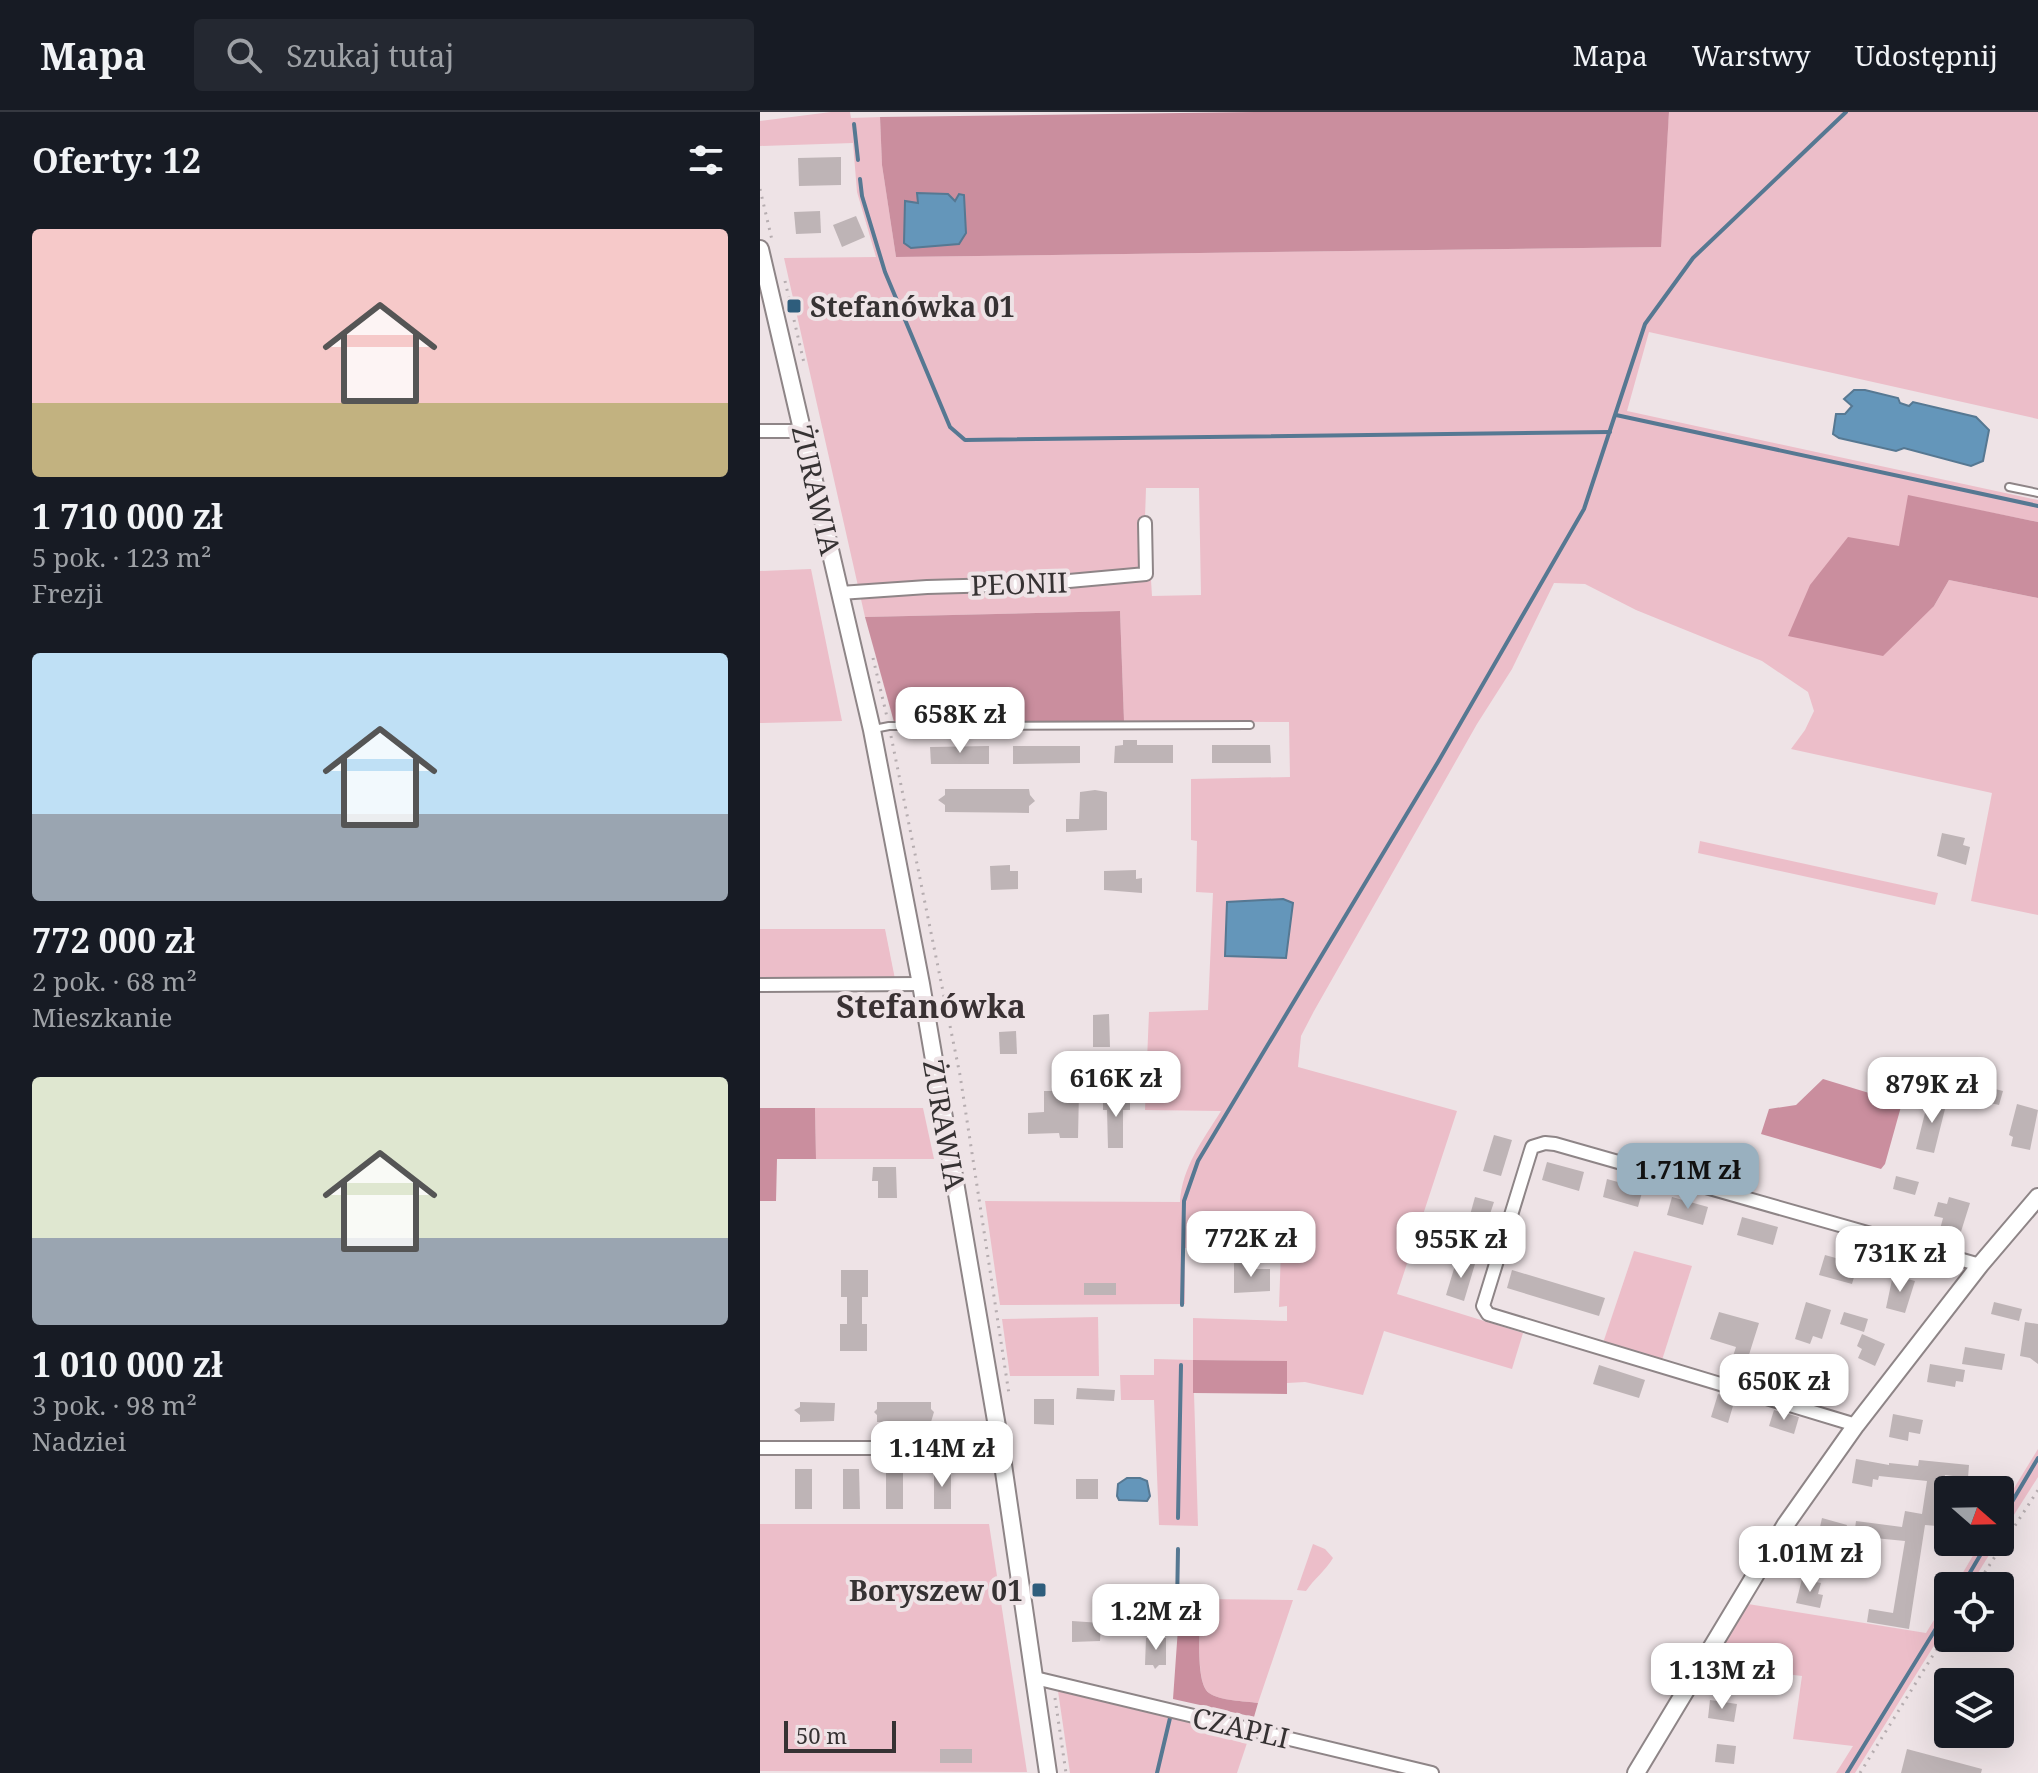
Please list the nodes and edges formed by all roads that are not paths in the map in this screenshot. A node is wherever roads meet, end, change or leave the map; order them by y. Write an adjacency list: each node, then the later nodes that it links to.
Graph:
1 (760, 249): 3 (main road, ŻURAWIA)
2 (760, 431): 3 (street)
3 (803, 431): 7 (main road, ŻURAWIA)
4 (2009, 487): 5 (lane)
5 (2038, 493)
6 (1145, 523): 7 (street, PEONII)
7 (840, 593): 9 (main road, ŻURAWIA)
8 (1250, 725): 9 (lane)
9 (872, 730): 10 (main road, ŻURAWIA)
10 (921, 984): 11 (street); 15 (main road, ŻURAWIA)
11 (760, 985)
12 (2038, 1197): 13 (main road)
13 (1980, 1265): 14 (main road); 14 (street)
14 (1856, 1425): 20 (main road)
15 (1000, 1444): 16 (street); 17 (main road, ŻURAWIA)
16 (760, 1448)
17 (1042, 1680): 18 (main road, ŻURAWIA); 19 (street, CZAPLI)
18 (1048, 1773)
19 (1432, 1773)
20 (1636, 1773)

